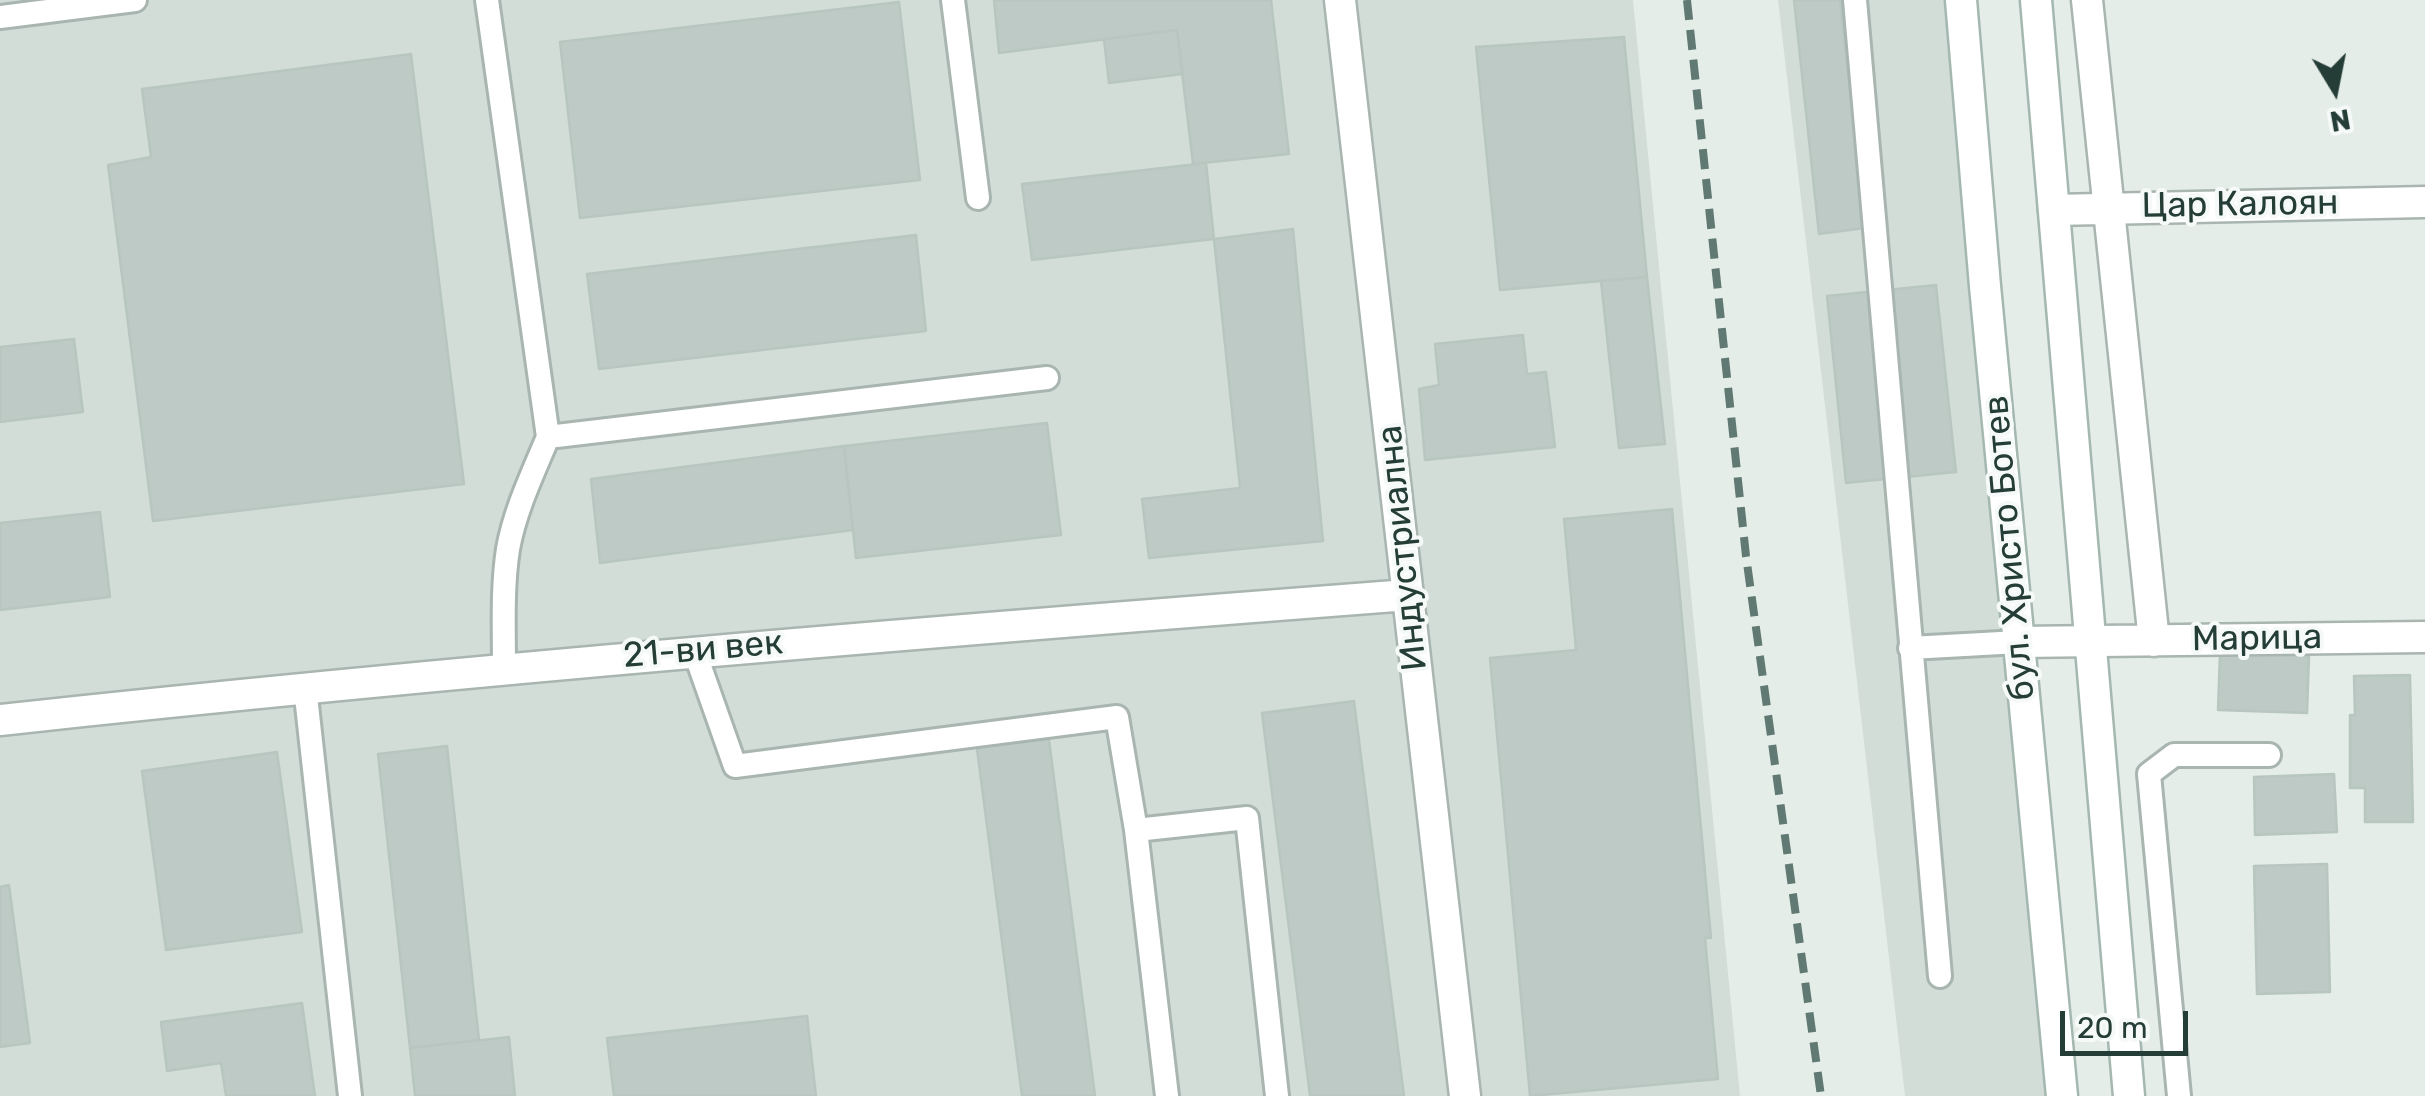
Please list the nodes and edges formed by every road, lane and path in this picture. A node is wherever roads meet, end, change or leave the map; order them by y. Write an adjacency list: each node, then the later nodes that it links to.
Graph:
1 (135, 0): 9 (lane)
2 (487, 0): 16 (lane)
3 (954, 0): 11 (lane)
4 (1340, 0): 17 (street, Индустриална)
5 (1856, 0): 22 (lane)
6 (1961, 0): 21 (street, бул. Христо Ботев)
7 (2036, 0): 14 (street, бул. Христо Ботев)
8 (2087, 0): 13 (street)
9 (89, 2): 10 (lane)
10 (0, 17)
11 (978, 198)
12 (2425, 202): 13 (street, Цар Калоян)
13 (2111, 208): 14 (street, Цар Калоян); 20 (street)
14 (2054, 210): 19 (street, бул. Христо Ботев)
15 (1047, 378): 16 (lane)
16 (548, 437): 24 (lane)
17 (1408, 595): 23 (street, 21-ви век); 33 (street, Индустриална)
18 (2425, 637): 20 (street, Марица)
19 (2089, 641): 20 (street, Марица); 21 (street, Марица); 35 (street, бул. Христо Ботев)
20 (2154, 641)
21 (2019, 642): 22 (lane); 34 (street, бул. Христо Ботев)
22 (1910, 648): 29 (lane)
23 (694, 650): 24 (street, 21-ви век); 28 (lane)
24 (504, 667): 25 (street, 21-ви век)
25 (305, 686): 26 (street, 21-ви век); 30 (lane)
26 (0, 720)
27 (2269, 755): 36 (lane)
28 (1136, 830): 31 (lane); 32 (lane)
29 (1940, 976)
30 (350, 1096)
31 (1167, 1096)
32 (1277, 1096)
33 (1465, 1096)
34 (2062, 1096)
35 (2129, 1096)
36 (2179, 1096)

